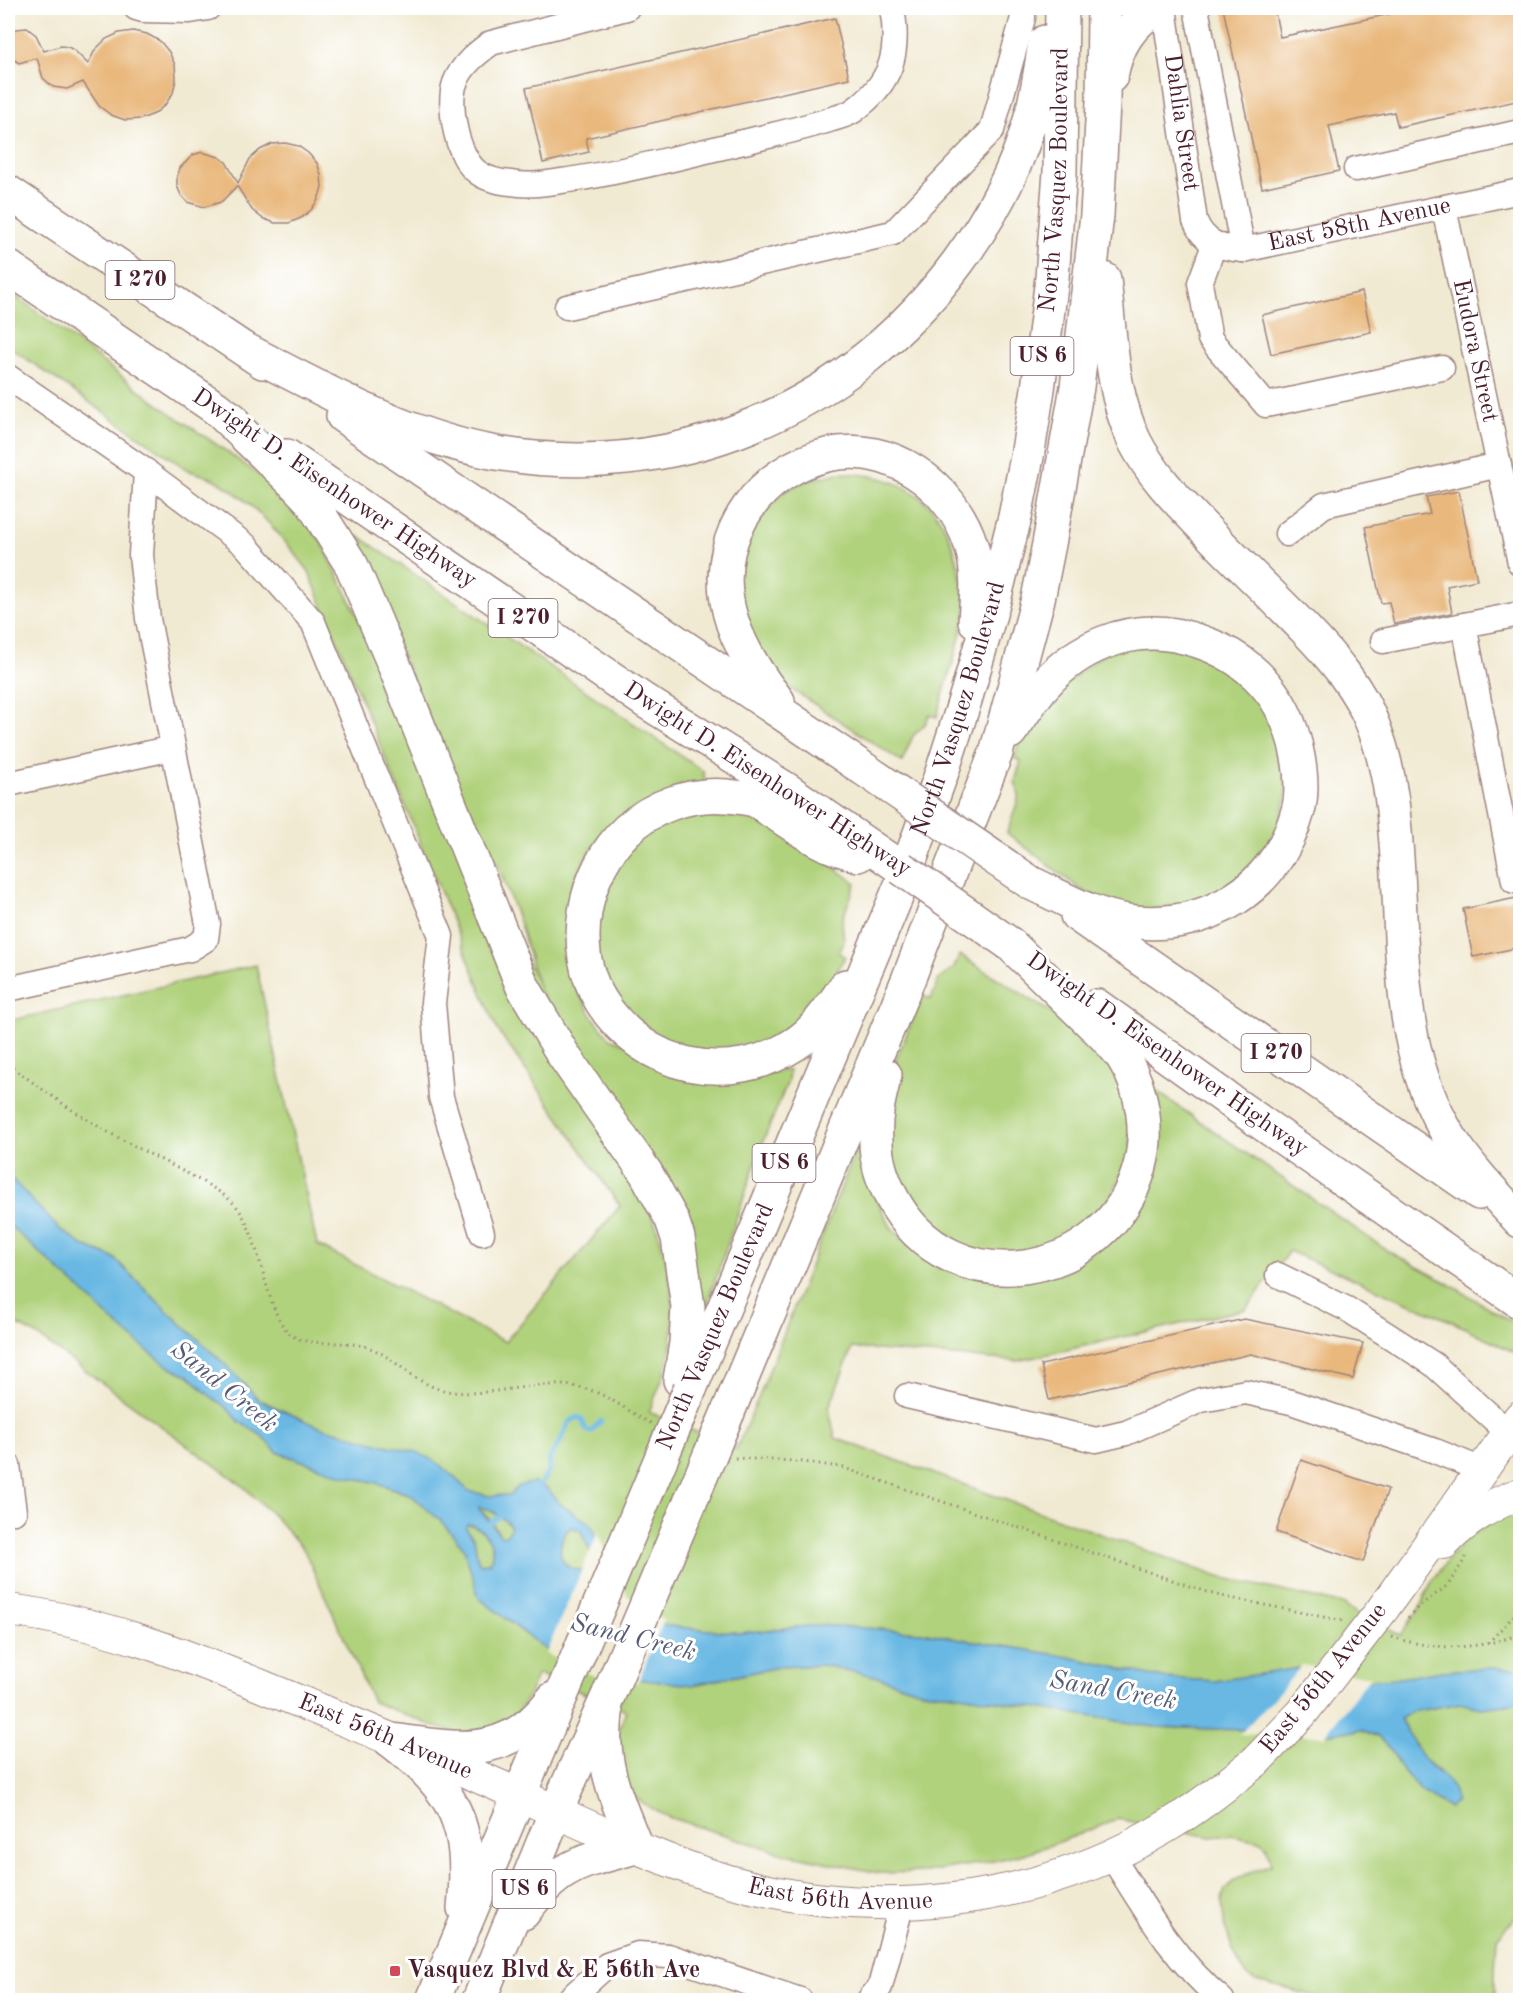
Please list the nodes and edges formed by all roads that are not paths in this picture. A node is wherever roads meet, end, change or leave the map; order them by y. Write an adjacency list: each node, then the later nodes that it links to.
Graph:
1 (136, 8): 2 (street)
2 (208, 8)
3 (627, 8): 4 (street)
4 (892, 8)
5 (1023, 8): 22 (street)
6 (1049, 8): 23 (highway)
7 (1062, 8): 34 (highway, North Vasquez Boulevard / US 6)
8 (1104, 8): 12 (highway, North Vasquez Boulevard / US 6)
9 (1156, 8): 12 (highway)
10 (1164, 8): 19 (street, Dahlia Street)
11 (1196, 8): 20 (street)
12 (1103, 122): 18 (highway, North Vasquez Boulevard / US 6)
13 (1521, 132): 14 (street)
14 (1356, 169)
15 (1521, 191): 17 (street, East 58th Avenue)
16 (8, 192): 23 (highway, I 270)
17 (1444, 208): 20 (street, East 58th Avenue); 27 (street, Eudora Street)
18 (1097, 215): 37 (highway, North Vasquez Boulevard / US 6); 46 (highway)
19 (1208, 240): 20 (street, East 58th Avenue); 24 (street)
20 (1243, 250)
21 (8, 267): 26 (highway, Dwight D. Eisenhower Highway / I 270)
22 (567, 308)
23 (246, 350): 35 (highway, I 270)
24 (1442, 368)
25 (8, 376): 28 (street)
26 (215, 407): 39 (highway, Dwight D. Eisenhower Highway / I 270); 50 (highway)
27 (1499, 465): 29 (street); 30 (street, Eudora Street)
28 (146, 471): 36 (street); 47 (street)
29 (1287, 534)
30 (1521, 563)
31 (1521, 614): 32 (street)
32 (1464, 625): 33 (street); 40 (street)
33 (1383, 641)
34 (966, 698): 35 (highway); 42 (highway, North Vasquez Boulevard / US 6)
35 (792, 719): 41 (highway, I 270, bridge)
36 (173, 748): 38 (street); 45 (street)
37 (996, 753): 41 (highway); 44 (highway, North Vasquez Boulevard / US 6)
38 (8, 784)
39 (831, 834): 42 (highway); 43 (highway, Dwight D. Eisenhower Highway / I 270, bridge)
40 (1521, 880)
41 (1031, 883): 46 (highway, I 270)
42 (879, 938): 50 (highway, North Vasquez Boulevard / US 6)
43 (1010, 944): 44 (highway); 49 (highway, Dwight D. Eisenhower Highway / I 270)
44 (908, 981): 61 (highway, North Vasquez Boulevard / US 6, bridge)
45 (8, 989)
46 (1521, 1222)
47 (482, 1233)
48 (1278, 1275): 52 (street)
49 (1521, 1302)
50 (682, 1395): 60 (highway, North Vasquez Boulevard / US 6, bridge)
51 (907, 1396): 54 (street)
52 (1515, 1425): 54 (main road, East 56th Avenue)
53 (8, 1465): 57 (street)
54 (1482, 1470): 55 (main road); 59 (main road, East 56th Avenue)
55 (1521, 1478)
56 (1521, 1494): 59 (main road)
57 (14, 1512)
58 (8, 1610): 62 (main road, East 56th Avenue)
59 (1382, 1610): 66 (main road, East 56th Avenue, bridge)
60 (571, 1673): 62 (highway); 63 (highway, North Vasquez Boulevard / US 6)
61 (608, 1696): 64 (highway, North Vasquez Boulevard / US 6); 65 (highway)
62 (390, 1740): 63 (main road, East 56th Avenue); 68 (highway)
63 (520, 1795): 64 (main road, East 56th Avenue); 68 (highway, North Vasquez Boulevard / US 6)
64 (556, 1811): 65 (main road, East 56th Avenue); 69 (highway, North Vasquez Boulevard / US 6)
65 (636, 1847): 67 (main road, East 56th Avenue); 69 (highway)
66 (1111, 1855): 67 (main road, East 56th Avenue); 75 (street)
67 (902, 1904): 74 (street)
68 (461, 1932): 70 (highway, North Vasquez Boulevard / US 6)
69 (493, 1967): 71 (highway, North Vasquez Boulevard / US 6)
70 (433, 2001)
71 (479, 2001)
72 (568, 2001): 73 (street)
73 (800, 2001)
74 (869, 2001)
75 (1222, 2001)

